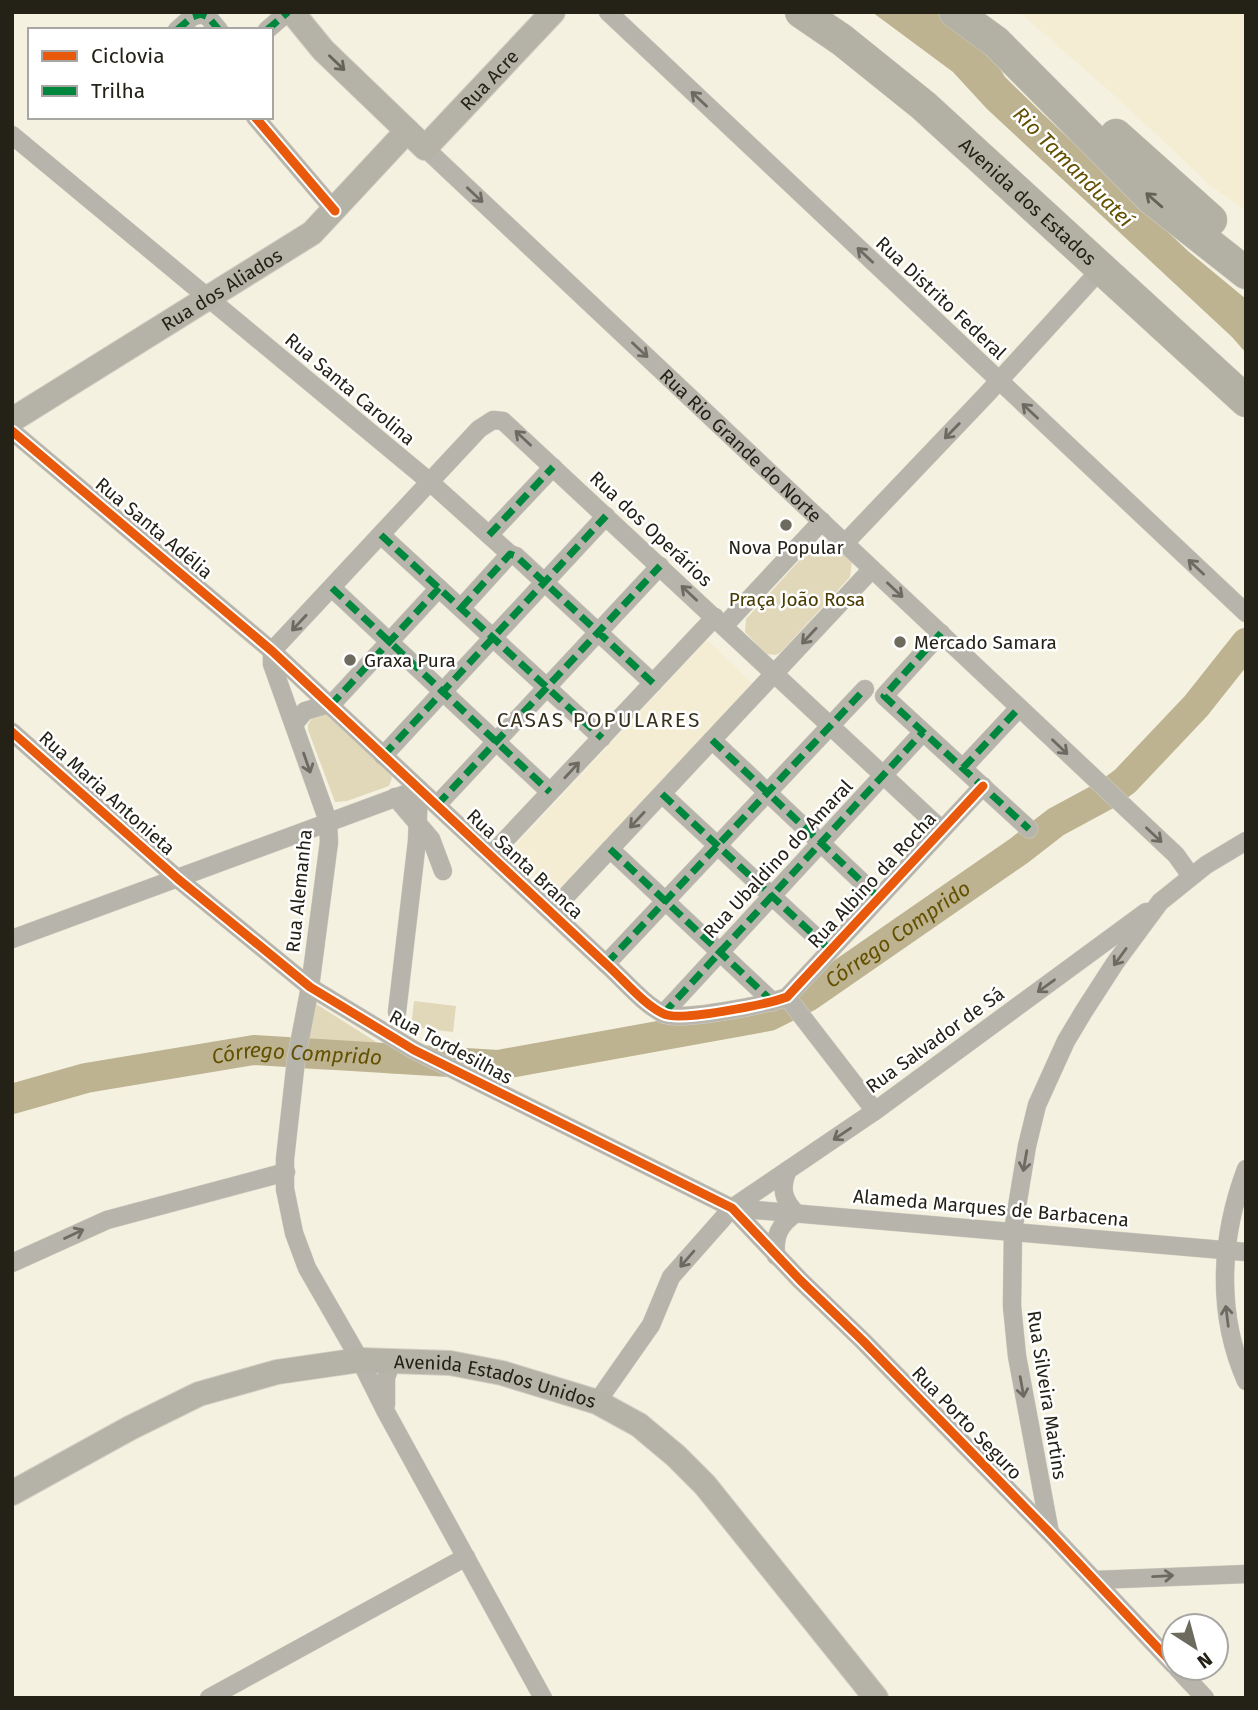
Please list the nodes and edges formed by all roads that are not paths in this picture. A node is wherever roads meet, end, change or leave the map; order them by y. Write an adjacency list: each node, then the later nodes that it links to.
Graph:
1 (290, 12): 10 (street); 13 (street, Rua Rio Grande do Norte, one-way to 13)
2 (553, 12): 13 (street, Rua Acre)
3 (608, 12): 20 (street, Rua Distrito Federal, one-way to 3)
4 (801, 12): 16 (highway, Avenida dos Estados)
5 (834, 12): 19 (highway, Avenida dos Estados)
6 (955, 12): 17 (highway, one-way to 6)
7 (978, 12): 15 (highway)
8 (179, 28): 9 (street)
9 (217, 28)
10 (270, 28)
11 (257, 119): 14 (street)
12 (12, 135): 18 (street, Rua Santa Carolina)
13 (416, 139): 14 (street, Rua dos Aliados); 27 (street, Rua Rio Grande do Norte, one-way to 27)
14 (335, 211): 18 (street, Rua dos Aliados)
15 (1246, 245)
16 (1101, 269): 20 (street); 21 (highway, Avenida dos Estados)
17 (1246, 273)
18 (210, 298): 22 (street, Rua dos Aliados); 25 (street, Rua Santa Carolina)
19 (1246, 372)
20 (999, 381): 30 (street, one-way to 30); 38 (street, Rua Distrito Federal, one-way to 20)
21 (1246, 401)
22 (12, 420)
23 (12, 431): 44 (street, Rua Santa Adélia)
24 (554, 467): 25 (street, Rua dos Operários, one-way to 25); 26 (street, Rua dos Operários); 29 (street)
25 (430, 482): 28 (street); 29 (street, Rua Santa Carolina)
26 (607, 516): 32 (street, Rua dos Operários); 34 (street)
27 (822, 521): 30 (street, Rua Rio Grande do Norte); 39 (street)
28 (381, 535): 35 (street); 36 (street)
29 (489, 535): 31 (street, Rua Santa Carolina)
30 (845, 543): 33 (street, Rua Rio Grande do Norte)
31 (510, 554): 34 (street, Rua Santa Carolina); 37 (street)
32 (660, 566): 39 (street, Rua dos Operários, one-way to 32); 40 (street)
33 (872, 569): 41 (street, Rua Rio Grande do Norte, one-way to 41); 45 (street, one-way to 45)
34 (544, 583): 40 (street, Rua Santa Carolina); 42 (street)
35 (331, 588): 43 (street); 44 (street, one-way to 44)
36 (439, 588): 37 (street); 43 (street)
37 (461, 608): 42 (street)
38 (1246, 613)
39 (720, 622): 45 (street, Rua dos Operários); 46 (street)
40 (598, 632): 46 (street, Rua Santa Carolina); 47 (street)
41 (941, 634): 51 (street, Rua Rio Grande do Norte); 55 (street)
42 (493, 638): 47 (street); 49 (street)
43 (389, 642): 49 (street); 50 (street)
44 (272, 651): 50 (street, Rua Santa Branca); 52 (street, Rua Alemanha)
45 (775, 673): 53 (street, Rua dos Operários); 57 (street)
46 (653, 683): 56 (street)
47 (547, 687): 56 (street); 58 (street)
48 (864, 689): 53 (street)
49 (443, 692): 58 (street); 59 (street)
50 (329, 705): 52 (street); 59 (street, Rua Santa Branca)
51 (1019, 708): 60 (street); 79 (street, Rua Rio Grande do Norte, one-way to 79)
52 (294, 724): 69 (street, Rua Alemanha, one-way to 69)
53 (830, 725): 61 (street, Rua dos Operários); 65 (street)
54 (12, 732): 80 (street, Rua Maria Antonieta)
55 (923, 732): 60 (street); 61 (street, Rua Ubaldino do Amaral)
56 (602, 738): 64 (street, one-way to 56)
57 (712, 740): 65 (street); 66 (street)
58 (496, 742): 64 (street); 68 (street)
59 (383, 756): 63 (street, Rua Santa Branca)
60 (963, 768): 62 (street)
61 (884, 775): 71 (street, Rua dos Operários); 74 (street, Rua Ubaldino do Amaral)
62 (983, 786): 71 (street, Rua Albino da Rocha); 72 (street)
63 (419, 789): 67 (street); 68 (street, Rua Santa Branca); 70 (street)
64 (551, 792): 77 (street)
65 (767, 792): 74 (street); 75 (street)
66 (662, 794): 75 (street); 76 (street, one-way to 76)
67 (395, 797): 69 (street); 70 (street)
68 (437, 805): 77 (street, Rua Santa Branca)
69 (328, 821): 80 (street); 90 (street, Rua Alemanha)
70 (418, 824): 78 (street); 92 (street)
71 (942, 830): 82 (street, Rua Albino da Rocha)
72 (1029, 830)
73 (1246, 841): 79 (street, Rua Silveira Martins)
74 (821, 843): 81 (street, Rua Ubaldino do Amaral); 82 (street)
75 (717, 846): 81 (street); 83 (street)
76 (610, 849): 83 (street); 85 (street)
77 (491, 855): 85 (street, Rua Santa Branca)
78 (443, 871)
79 (1191, 876): 84 (street, Rua Silveira Martins)
80 (177, 879): 86 (street); 90 (street, Rua Tordesilhas)
81 (772, 896): 87 (street); 88 (street, Rua Ubaldino do Amaral)
82 (879, 898): 87 (street, Rua Albino da Rocha)
83 (666, 901): 88 (street); 89 (street)
84 (1160, 902): 94 (street, Rua Salvador de Sá, one-way to 94); 100 (street, Rua Silveira Martins, one-way to 100)
85 (551, 912): 89 (street, Rua Santa Branca)
86 (12, 939)
87 (830, 950): 91 (street, Rua Albino da Rocha)
88 (720, 952): 91 (street); 93 (street, Rua Ubaldino do Amaral)
89 (606, 964): 93 (street, Rua Santa Branca)
90 (310, 987): 97 (street, Rua Alemanha); 98 (street, Rua Tordesilhas)
91 (787, 1002): 93 (street); 94 (street)
92 (397, 1012)
93 (663, 1014)
94 (875, 1111): 96 (street, Rua Salvador de Sá, one-way to 96)
95 (1246, 1169): 101 (street)
96 (788, 1170): 98 (street, Rua Salvador de Sá); 99 (street)
97 (286, 1172): 104 (street, one-way to 97); 105 (street, Rua Alemanha)
98 (732, 1208): 99 (street, Alameda Marques de Barbacena); 103 (street, Rua Porto Seguro); 108 (street, Rua Salvador de Sá, one-way to 108)
99 (796, 1213): 100 (street, Alameda Marques de Barbacena); 103 (street)
100 (1013, 1231): 101 (street, Alameda Marques de Barbacena); 111 (street, Rua Silveira Martins, one-way to 111)
101 (1226, 1250): 102 (street, Alameda Marques de Barbacena); 107 (street, one-way to 101)
102 (1246, 1252)
103 (776, 1256): 111 (street, Rua Porto Seguro)
104 (12, 1263)
105 (360, 1360): 106 (street, Avenida Estados Unidos); 109 (street, Rua Alemanha); 110 (street, Avenida Estados Unidos)
106 (392, 1360): 108 (street, Avenida Estados Unidos); 109 (street)
107 (1246, 1381)
108 (597, 1402): 119 (street, Avenida Estados Unidos)
109 (386, 1412): 112 (street, Rua Alemanha)
110 (12, 1493)
111 (1050, 1533): 114 (street, Rua Porto Seguro)
112 (466, 1557): 117 (street); 118 (street, Rua Alemanha)
113 (1246, 1574): 114 (street, one-way to 113)
114 (1095, 1580): 115 (street, Rua Porto Seguro)
115 (1160, 1650)
116 (1190, 1682): 120 (street, Rua Porto Seguro)
117 (209, 1698)
118 (543, 1698)
119 (876, 1698)
120 (1205, 1698)

